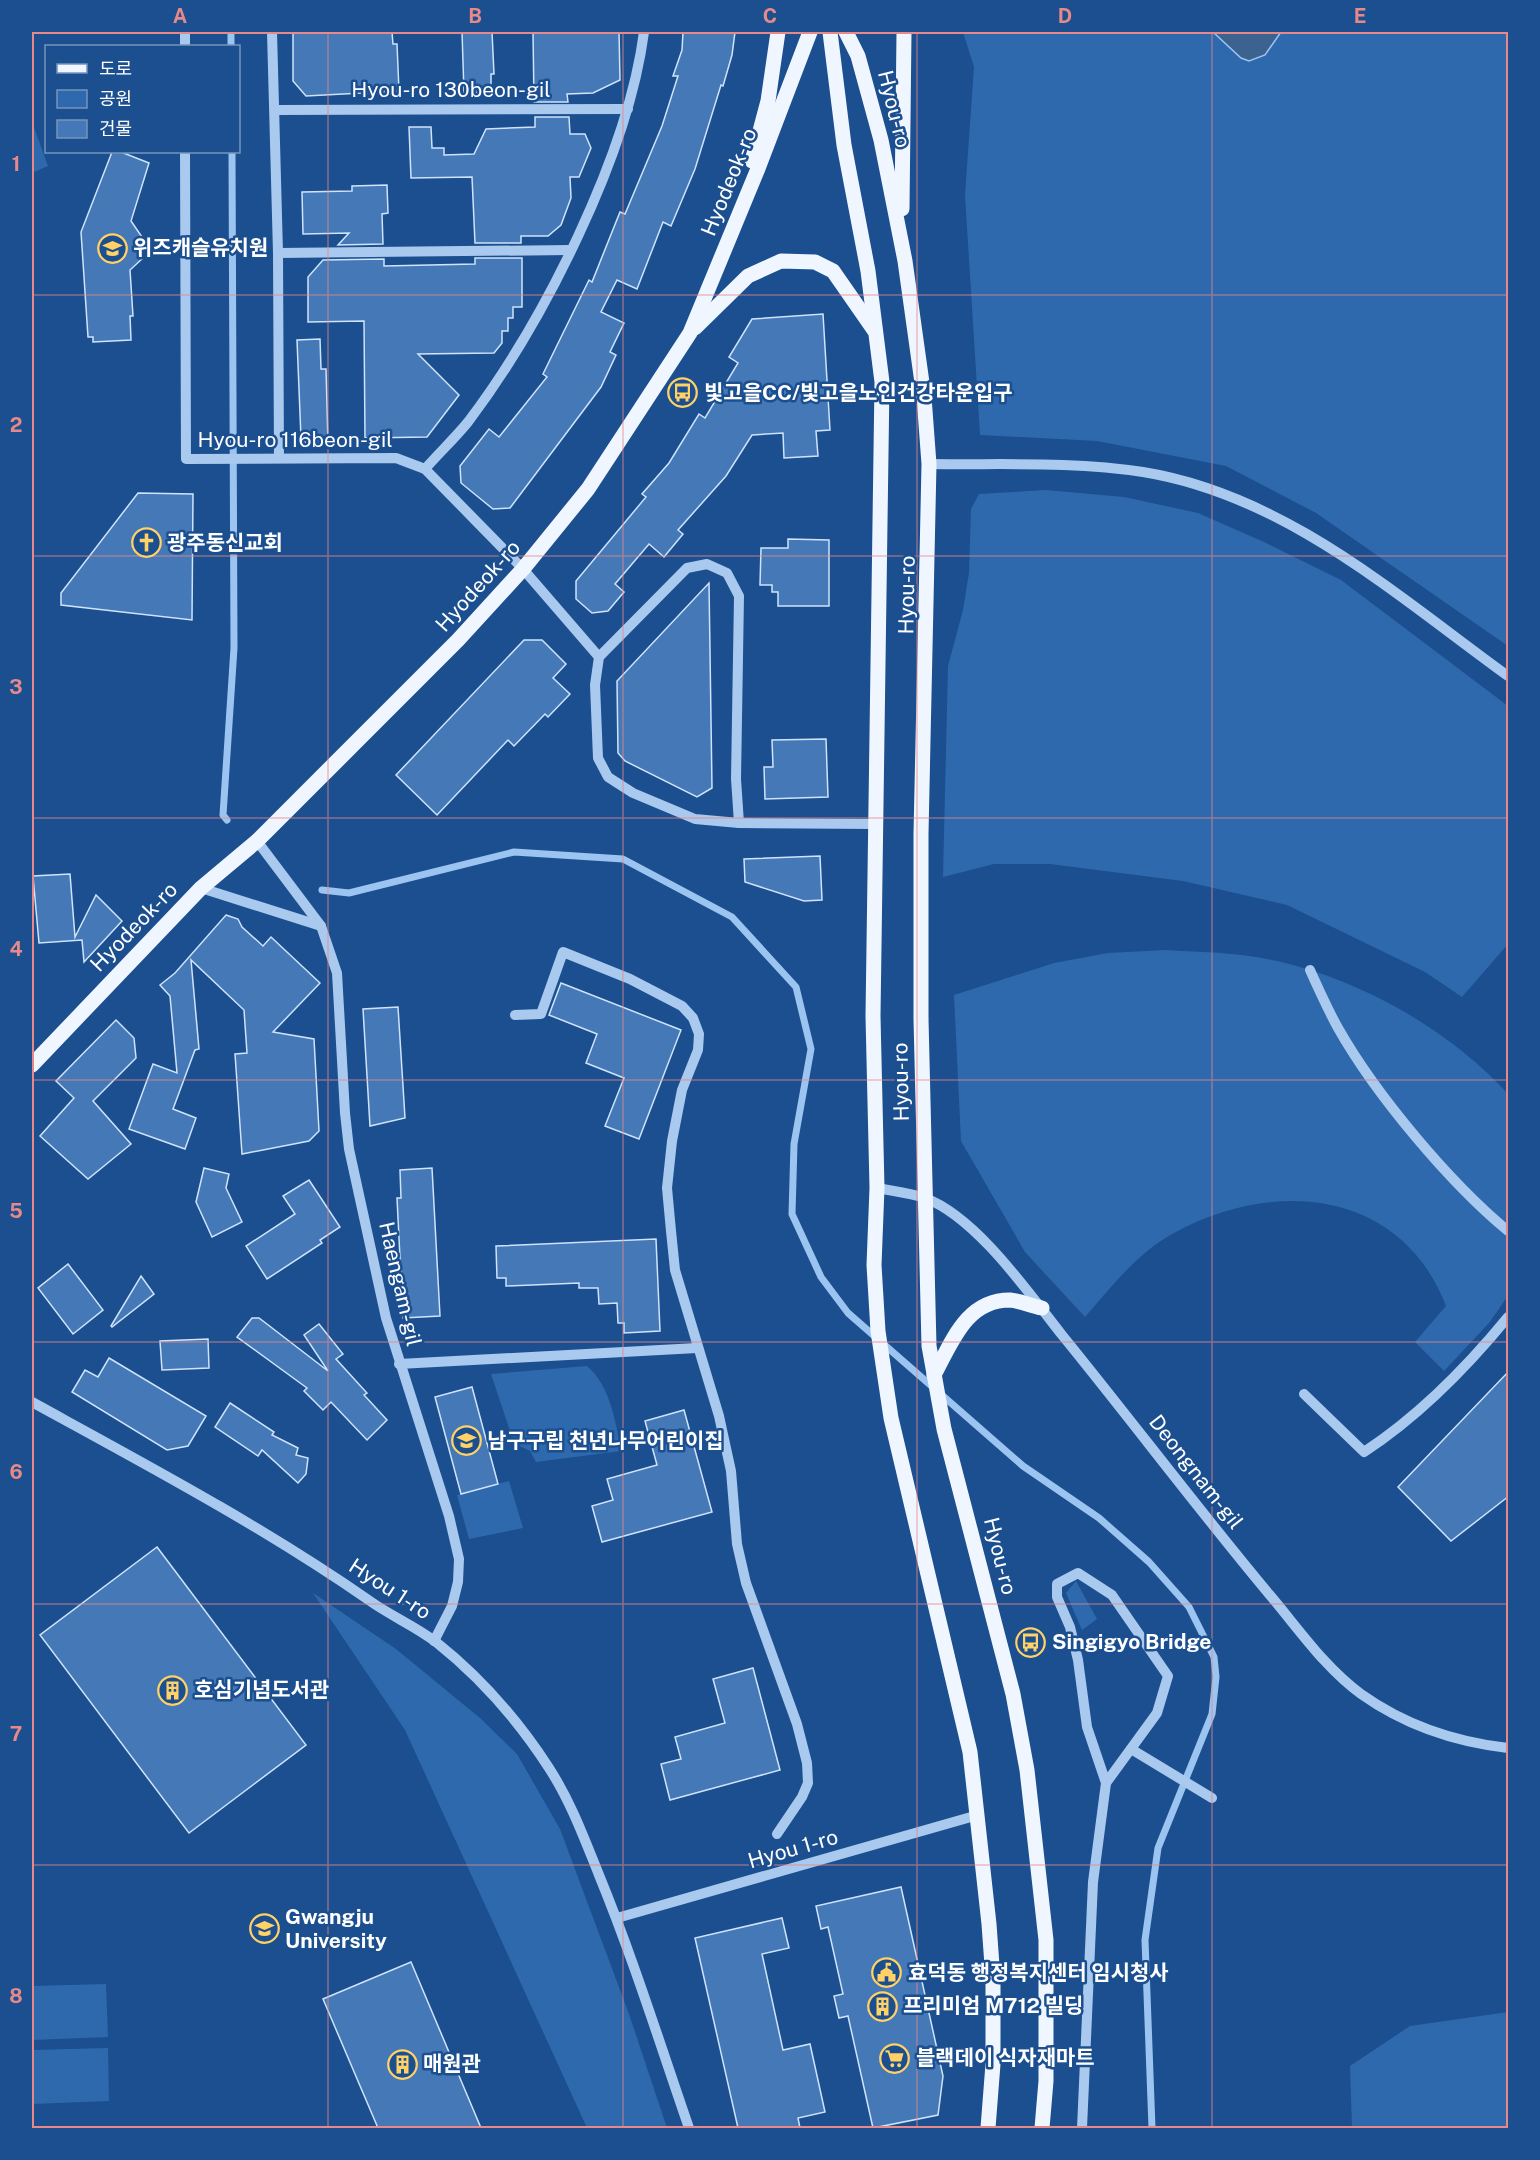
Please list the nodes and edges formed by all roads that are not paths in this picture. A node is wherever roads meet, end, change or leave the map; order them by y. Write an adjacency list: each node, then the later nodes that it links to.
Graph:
1 (272, 32): 9 (street)
2 (644, 32): 8 (street)
3 (778, 32): 11 (main road)
4 (810, 32): 11 (main road, Hyodeok-ro)
5 (831, 32): 15 (main road, Hyou-ro)
6 (846, 32): 12 (main road, Hyou-ro)
7 (904, 32): 12 (main road)
8 (628, 109): 9 (street, Hyou-ro 130beon-gil); 13 (street)
9 (275, 110): 14 (street)
10 (185, 153): 17 (street, Hyou-ro 116beon-gil)
11 (738, 212): 16 (main road, Hyodeok-ro)
12 (901, 242): 18 (main road, Hyou-ro)
13 (570, 250): 14 (street); 19 (street)
14 (278, 253): 17 (street)
15 (876, 332): 16 (main road); 24 (main road, Hyou-ro)
16 (690, 333): 20 (main road, Hyodeok-ro)
17 (279, 458): 19 (street, Hyou-ro 116beon-gil)
18 (929, 465): 22 (street); 32 (main road, Hyou-ro)
19 (425, 469): 20 (street, Hyou-ro 116beon-gil)
20 (523, 569): 21 (street, Hyou-ro 116beon-gil); 25 (main road, Hyodeok-ro)
21 (599, 657): 23 (street); 23 (street)
22 (1509, 676)
23 (739, 823): 24 (street)
24 (875, 824): 31 (main road, Hyou-ro)
25 (257, 841): 26 (main road, Hyodeok-ro); 27 (street, Haengam-gil)
26 (201, 888): 27 (street); 30 (main road, Hyodeok-ro)
27 (321, 926): 37 (street, Haengam-gil)
28 (1310, 970): 33 (street)
29 (515, 1015): 36 (street)
30 (32, 1065)
31 (876, 1188): 32 (street, Deongnam-gil); 46 (main road, Hyou-ro)
32 (925, 1198): 34 (street, Deongnam-gil); 38 (main road, Hyou-ro)
33 (1509, 1231)
34 (1041, 1308): 38 (main road); 42 (street, Deongnam-gil)
35 (1509, 1317): 39 (street)
36 (697, 1348): 37 (street); 47 (street)
37 (399, 1364): 41 (street, Haengam-gil)
38 (934, 1375): 51 (main road, Hyou-ro)
39 (1304, 1394)
40 (32, 1402): 41 (street, Hyou 1-ro)
41 (434, 1641): 48 (street, Hyou 1-ro)
42 (1509, 1748)
43 (1131, 1749): 44 (street); 44 (street); 45 (street)
44 (1106, 1784): 52 (street)
45 (1212, 1798)
46 (978, 1815): 48 (street, Hyou 1-ro); 50 (main road, Hyou-ro)
47 (777, 1834)
48 (617, 1918): 49 (street, Hyou 1-ro)
49 (689, 2128)
50 (988, 2128)
51 (1042, 2128)
52 (1082, 2128)

